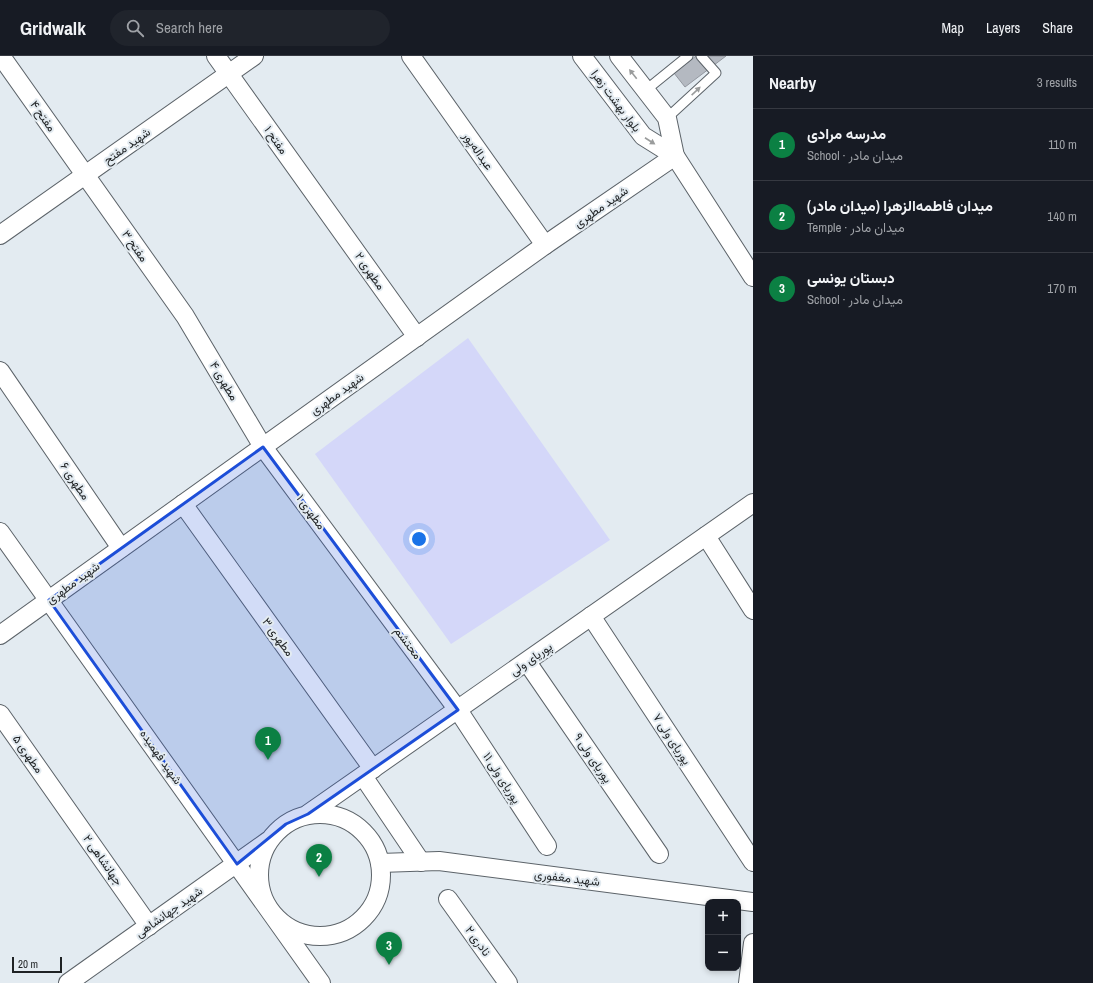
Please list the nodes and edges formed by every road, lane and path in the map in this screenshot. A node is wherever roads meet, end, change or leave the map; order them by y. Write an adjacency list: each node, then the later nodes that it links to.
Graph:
1 (1, 56): 13 (street, مفتح ۴)
2 (216, 56): 9 (street, مفتح ۱)
3 (254, 56): 9 (street, شهید مفتح)
4 (411, 56): 16 (street, عبداله‌پور)
5 (582, 56): 12 (street, بلوار بهشت زهرا, one-way to 12)
6 (619, 56): 10 (street, one-way to 6)
7 (688, 56): 10 (lane)
8 (701, 56): 11 (lane, one-way to 8)
9 (229, 74): 13 (street, شهید مفتح); 14 (street, مفتح ۱)
10 (646, 90): 11 (street)
11 (667, 118): 12 (street)
12 (675, 156): 16 (street, شهید مطهری); 17 (street)
13 (85, 175): 15 (street, شهید مفتح); 18 (street, مفتح ۳)
14 (323, 206): 19 (street, مطهری ۲)
15 (0, 235)
16 (546, 245): 19 (street, شهید مطهری)
17 (753, 277)
18 (185, 316): 21 (street, مطهری ۴)
19 (417, 337): 21 (street, شهید مطهری)
20 (0, 371): 26 (street, مطهری ۶)
21 (263, 447): 23 (street, شهید مطهری); 27 (street, مطهری ۱)
22 (753, 503): 25 (street, پوریای ولی)
23 (183, 504): 26 (street, شهید مطهری); 35 (street, مطهری ۳)
24 (0, 532): 28 (street, شهید فهمیده)
25 (706, 536): 29 (street); 30 (street, پوریای ولی)
26 (121, 548): 28 (street, شهید مطهری)
27 (358, 577): 33 (street, محتشم)
28 (49, 600): 31 (street, شهید مطهری); 44 (street, شهید فهمیده)
29 (753, 610)
30 (591, 616): 32 (street, پوریای ولی); 42 (street, پوریای ولی ۷)
31 (0, 635)
32 (526, 662): 33 (street, پوریای ولی); 40 (street, پوریای ولی ۹)
33 (458, 710): 35 (street, پوریای ولی); 39 (street, پوریای ولی ۱۱)
34 (0, 714): 36 (street, مطهری ۵)
35 (368, 772): 37 (street, پوریای ولی); 41 (street, مطهری ۳)
36 (56, 794): 48 (street, جهانشاهی ۲)
37 (308, 814): 38 (street); 43 (street)
38 (269, 841): 44 (street, شهید جهانشاهی); 47 (street)
39 (547, 846)
40 (659, 854)
41 (421, 862): 43 (street, شهید مغفوری); 46 (street, شهید مغفوری)
42 (753, 862)
43 (380, 863): 47 (street)
44 (237, 864): 47 (street, شهید فهمیده); 48 (street, شهید جهانشاهی)
45 (448, 899): 53 (street, نادری ۲)
46 (753, 902)
47 (269, 910): 52 (street, شهید فهمیده)
48 (149, 926): 51 (street, شهید جهانشاهی)
49 (753, 943): 50 (street)
50 (744, 980)
51 (68, 983)
52 (321, 983)
53 (508, 983)

